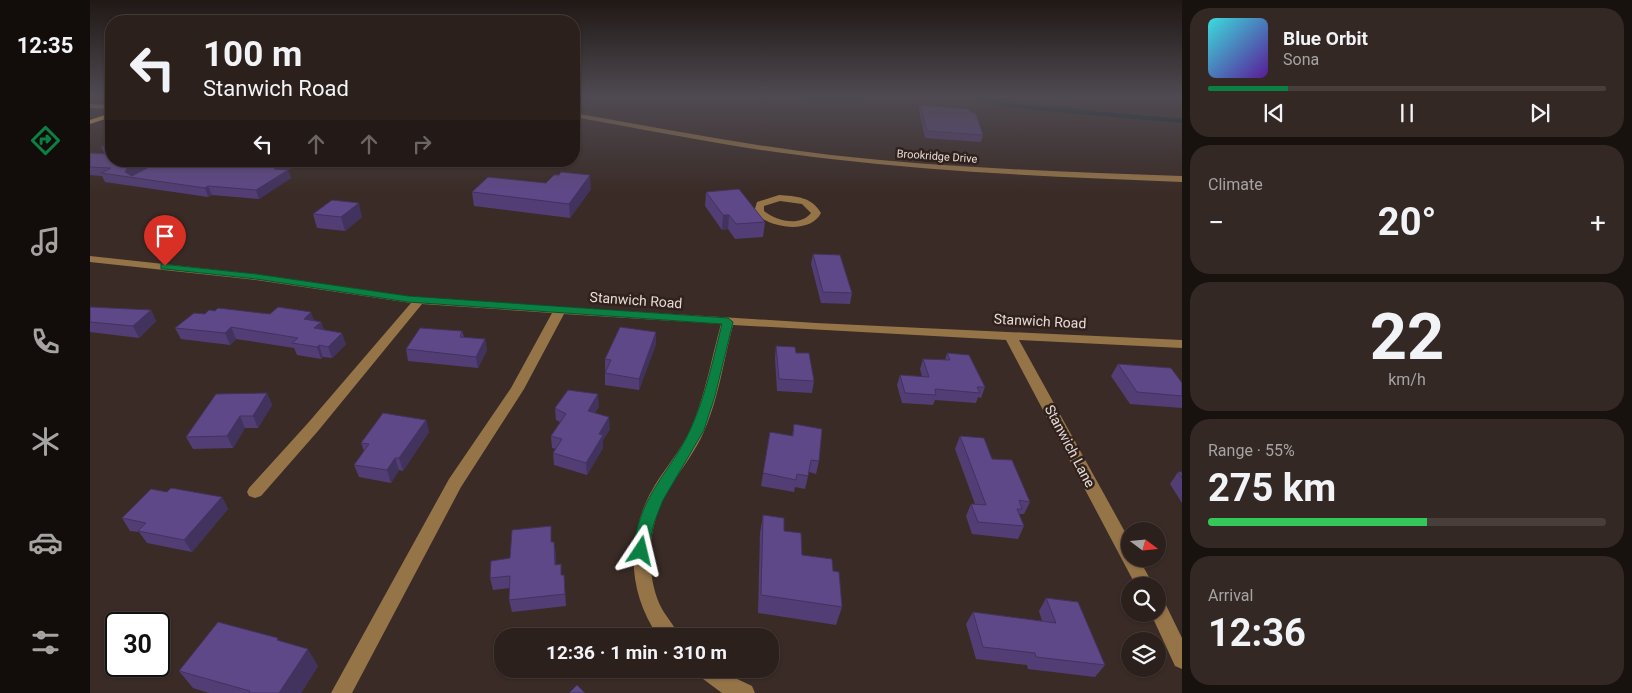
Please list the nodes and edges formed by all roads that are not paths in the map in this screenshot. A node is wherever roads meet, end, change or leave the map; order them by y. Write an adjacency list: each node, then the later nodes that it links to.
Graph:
1 (648, 128): 4 (street, Brookridge Drive)
2 (160, 167): 3 (street)
3 (151, 172)
4 (1182, 179)
5 (787, 198): 5 (street)
6 (90, 260): 7 (street, Stanwich Road)
7 (419, 300): 8 (street, Stanwich Road); 12 (street)
8 (560, 310): 9 (street, Stanwich Road); 18 (street)
9 (728, 322): 10 (street, Stanwich Road); 15 (street)
10 (1010, 335): 11 (street, Stanwich Road); 13 (street, Stanwich Lane)
11 (1182, 344)
12 (255, 492)
13 (1121, 541)
14 (1164, 622): 16 (street)
15 (664, 628)
16 (1182, 659)
17 (718, 678): 19 (street)
18 (340, 693)
19 (745, 693)

